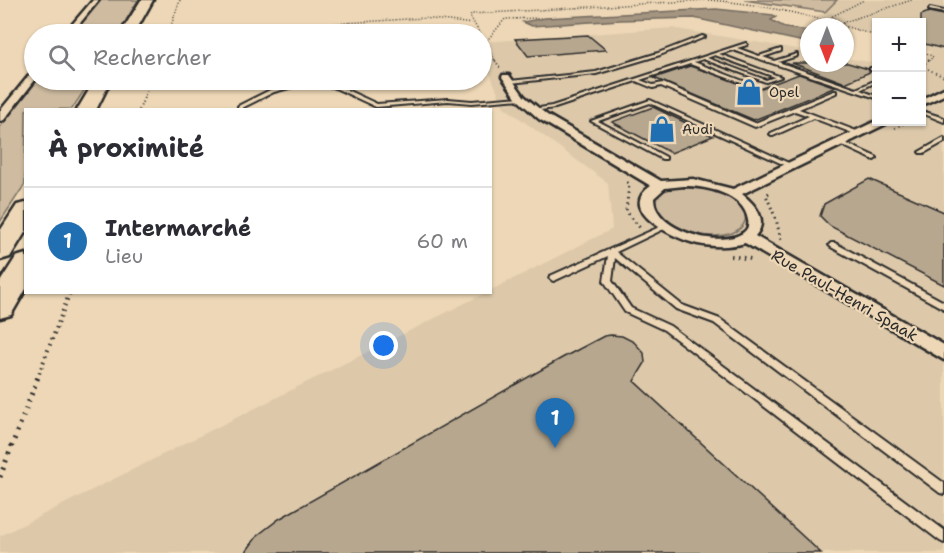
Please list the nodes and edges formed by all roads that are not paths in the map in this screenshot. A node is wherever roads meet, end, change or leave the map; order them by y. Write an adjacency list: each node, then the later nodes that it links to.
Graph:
1 (96, 0): 7 (street)
2 (147, 0): 8 (highway)
3 (161, 0): 6 (highway)
4 (930, 9): 5 (lane)
5 (944, 12)
6 (155, 13)
7 (76, 24)
8 (134, 24)
9 (703, 37): 19 (lane)
10 (746, 44): 11 (lane)
11 (732, 48): 13 (lane); 15 (lane)
12 (780, 50): 15 (lane)
13 (715, 54): 16 (lane); 16 (lane)
14 (796, 55): 18 (lane)
15 (760, 57): 18 (lane)
16 (703, 58): 17 (lane)
17 (690, 62): 20 (lane); 22 (lane)
18 (775, 62): 27 (lane)
19 (508, 80): 31 (street)
20 (636, 80): 36 (lane); 37 (lane)
21 (872, 83): 27 (lane)
22 (749, 84)
23 (24, 88): 40 (street)
24 (97, 90): 33 (highway)
25 (277, 90): 34 (lane)
26 (342, 90): 35 (lane)
27 (856, 90): 30 (lane)
28 (944, 91): 32 (street)
29 (834, 92): 36 (lane)
30 (872, 96)
31 (521, 98): 35 (lane); 37 (street)
32 (926, 100)
33 (87, 108)
34 (240, 108)
35 (377, 108)
36 (795, 109): 39 (lane)
37 (533, 110): 51 (street)
38 (926, 114): 41 (lane)
39 (813, 116): 43 (lane); 44 (lane)
40 (0, 118)
41 (944, 120)
42 (873, 126): 43 (street)
43 (857, 133): 46 (street)
44 (773, 134)
45 (944, 140): 47 (lane)
46 (839, 142): 49 (lane); 50 (street)
47 (922, 152)
48 (664, 158): 50 (lane)
49 (874, 158)
50 (791, 166): 52 (street)
51 (660, 186): 52 (street); 54 (street)
52 (733, 194): 55 (street)
53 (24, 213): 57 (highway)
54 (664, 227): 55 (street); 58 (lane)
55 (746, 237): 63 (street, Rue Paul-Henri Spaak)
56 (832, 245): 61 (lane)
57 (0, 251)
58 (612, 252): 60 (lane); 64 (lane); 65 (lane)
59 (24, 266): 62 (highway)
60 (553, 278)
61 (944, 306)
62 (0, 308)
63 (944, 353)
64 (944, 489)
65 (944, 537)

